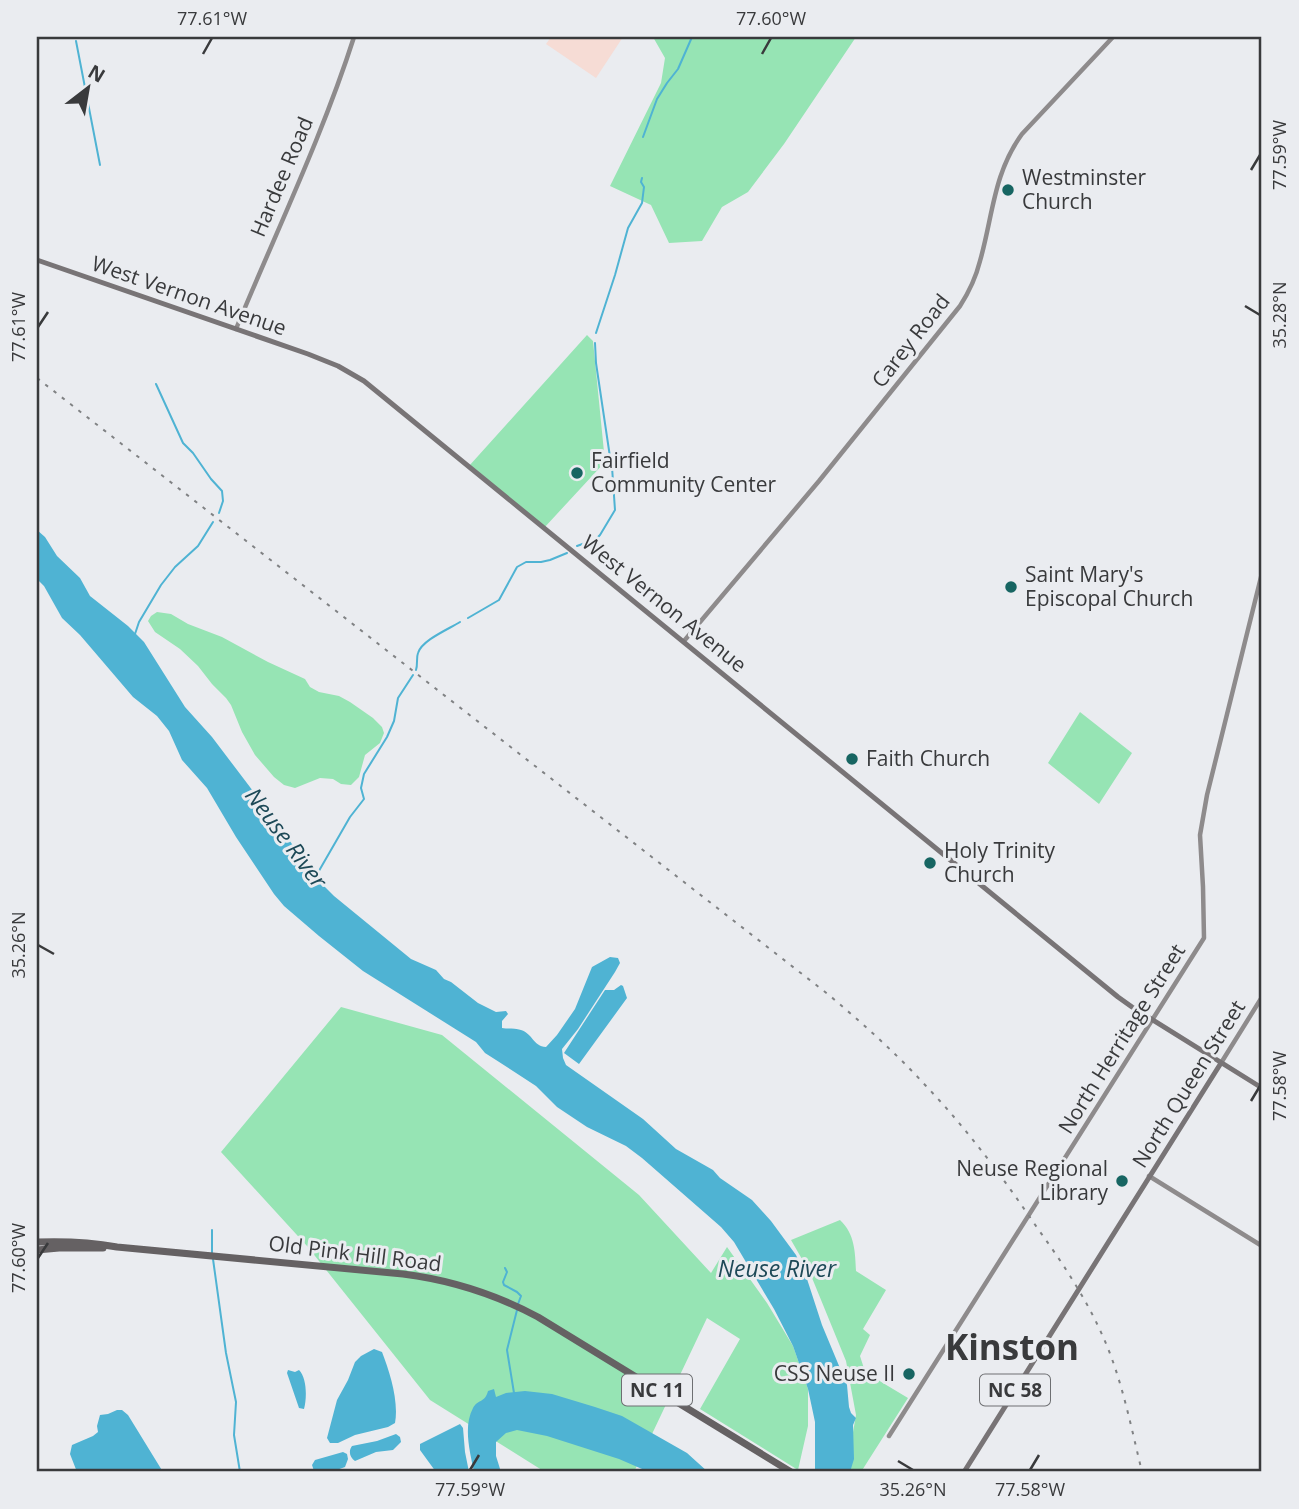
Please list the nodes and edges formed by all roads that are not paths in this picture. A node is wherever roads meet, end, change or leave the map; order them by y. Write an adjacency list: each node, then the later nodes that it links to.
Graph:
1 (354, 37): 4 (street, Hardee Road)
2 (1113, 37): 7 (street, Carey Road)
3 (37, 260): 4 (main road, West Vernon Avenue)
4 (236, 329): 7 (main road, West Vernon Avenue)
5 (1262, 573): 6 (street, North Herritage Street)
6 (1259, 598): 9 (street, North Herritage Street)
7 (684, 641): 9 (main road, West Vernon Avenue)
8 (1262, 997): 10 (street, North Queen Street / NC 58)
9 (1153, 1020): 10 (main road, West Vernon Avenue); 17 (street, North Herritage Street)
10 (1221, 1063): 11 (main road, West Vernon Avenue); 12 (main road, North Queen Street / NC 58)
11 (1262, 1088)
12 (1149, 1176): 14 (street); 19 (main road, North Queen Street / NC 58)
13 (37, 1242): 15 (highway, Old Pink Hill Road / NC 11)
14 (1262, 1246)
15 (117, 1247): 16 (highway, Old Pink Hill Road / NC 11); 18 (highway, Old Pink Hill Road / NC 11)
16 (37, 1250)
17 (889, 1436)
18 (791, 1472)
19 (964, 1472)

